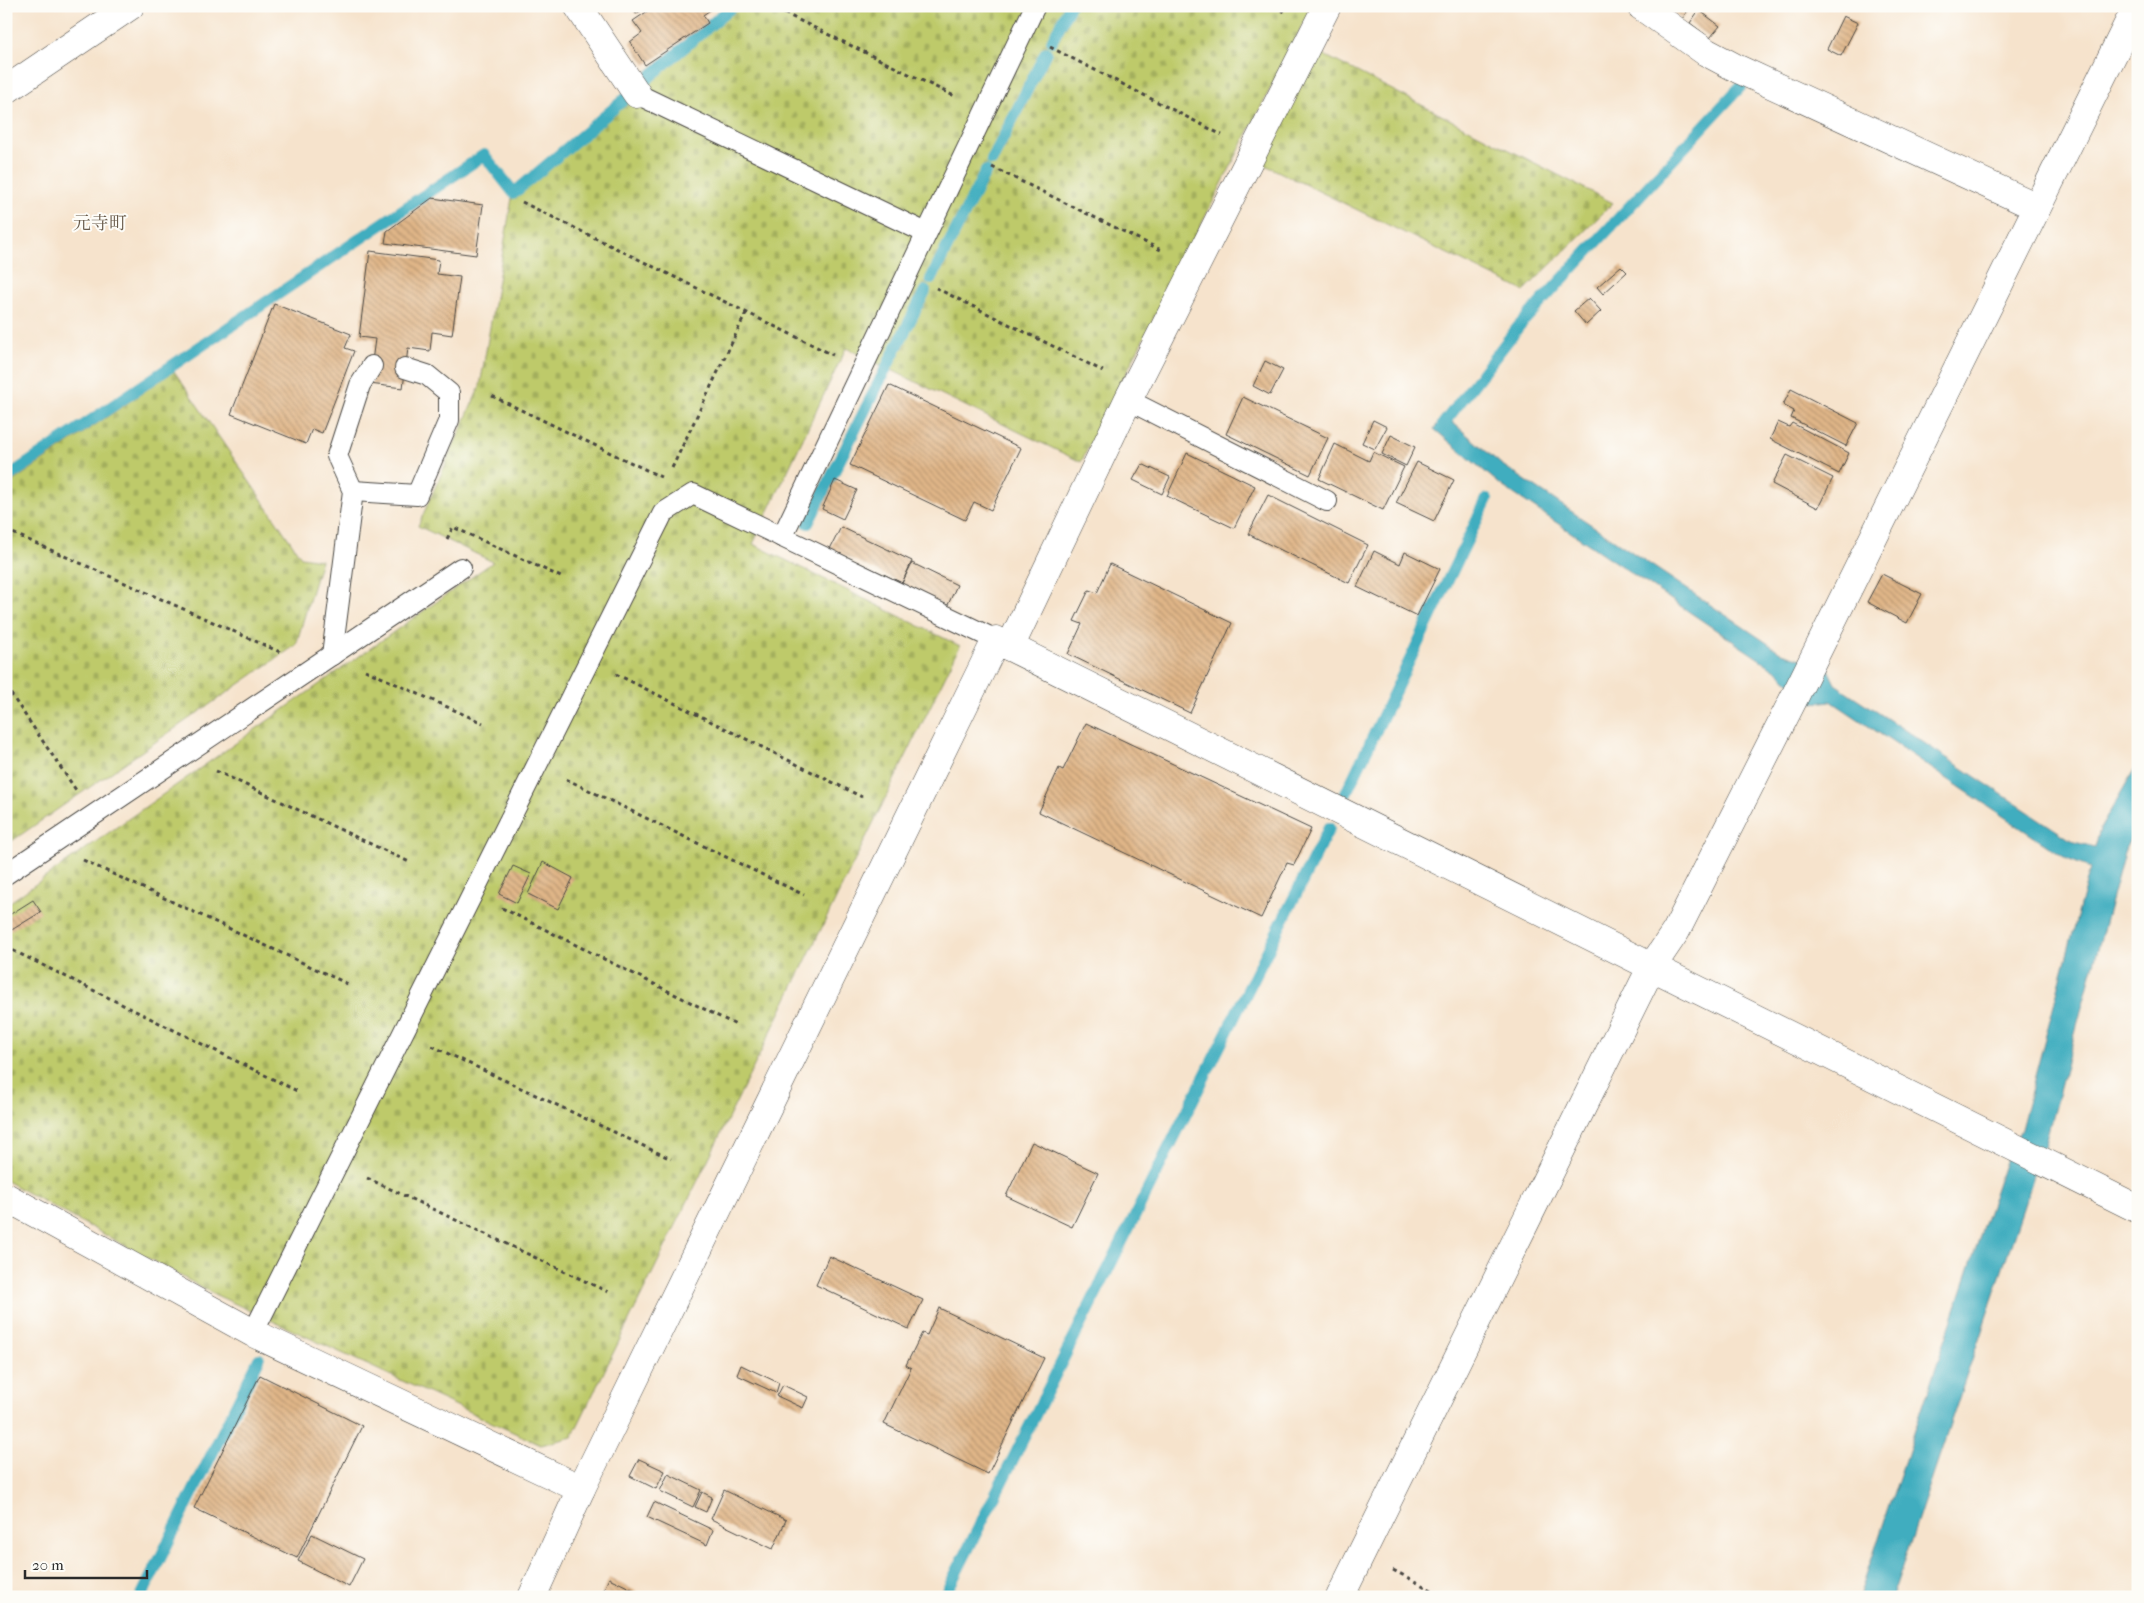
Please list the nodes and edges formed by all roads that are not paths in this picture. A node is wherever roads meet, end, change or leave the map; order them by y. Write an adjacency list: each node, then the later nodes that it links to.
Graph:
1 (130, 6): 7 (street)
2 (578, 6): 8 (street)
3 (1035, 6): 10 (lane)
4 (1328, 6): 13 (street)
5 (1641, 6): 9 (street)
6 (2137, 6): 9 (street)
7 (6, 90)
8 (637, 94): 10 (lane)
9 (2037, 207): 21 (street)
10 (926, 233): 16 (lane)
11 (372, 366): 14 (lane)
12 (405, 368): 14 (lane)
13 (1131, 394): 15 (lane); 18 (street)
14 (353, 491): 19 (lane)
15 (1327, 501)
16 (782, 537): 18 (lane); 24 (lane)
17 (461, 568): 19 (lane)
18 (1003, 644): 21 (street); 25 (street)
19 (332, 654): 20 (lane)
20 (6, 874)
21 (1651, 968): 23 (street); 27 (street)
22 (6, 1197): 24 (street)
23 (2138, 1208)
24 (253, 1332): 25 (street)
25 (581, 1490): 26 (street)
26 (532, 1597)
27 (1340, 1597)

